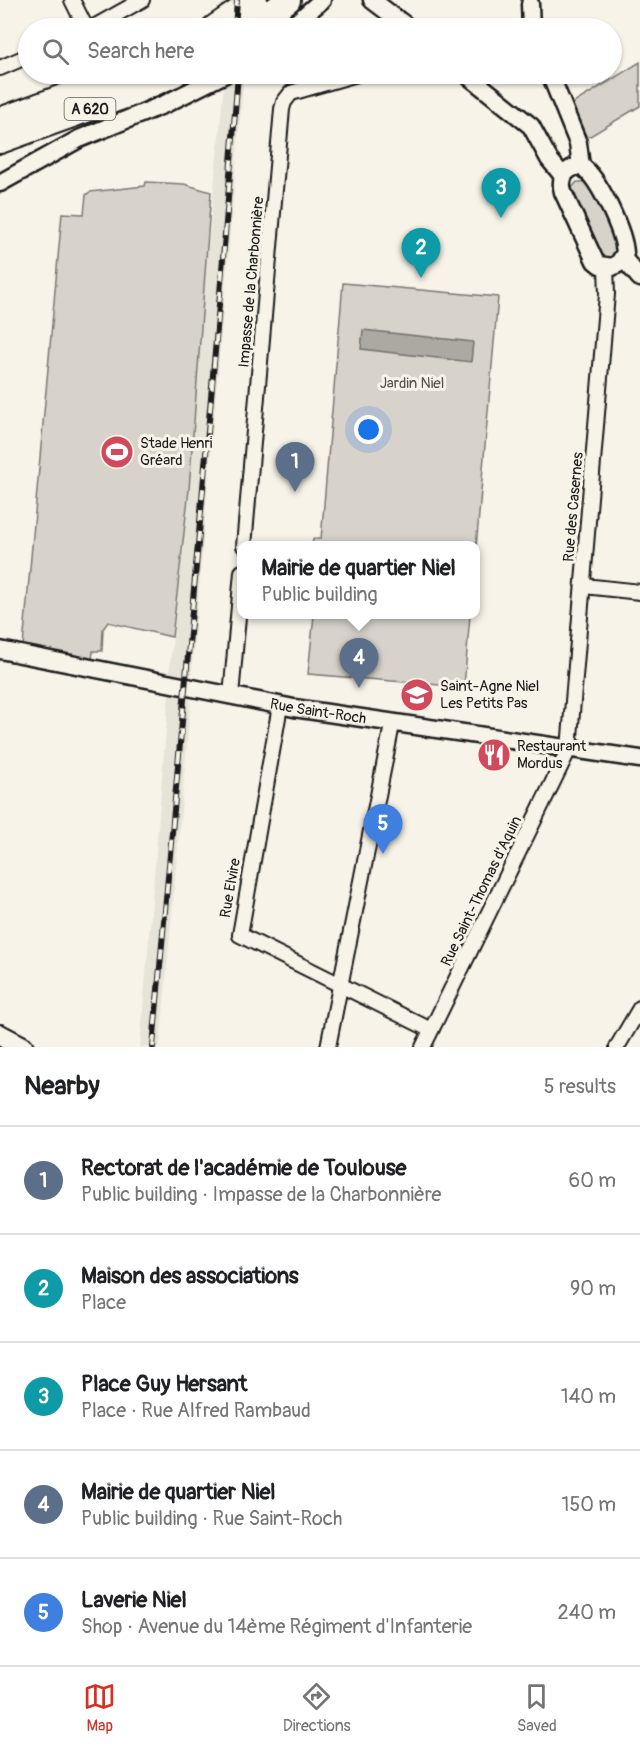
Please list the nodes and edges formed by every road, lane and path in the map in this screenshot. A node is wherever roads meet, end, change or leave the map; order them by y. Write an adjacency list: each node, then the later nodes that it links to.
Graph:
1 (72, 0): 8 (street)
2 (142, 0): 9 (street)
3 (255, 0): 10 (highway)
4 (288, 0): 11 (highway)
5 (322, 0): 12 (street)
6 (372, 0): 13 (street)
7 (529, 1): 14 (street)
8 (81, 18)
9 (110, 18)
10 (229, 18)
11 (264, 18)
12 (301, 18)
13 (396, 18)
14 (530, 18)
15 (18, 60): 16 (street)
16 (0, 68)
17 (98, 84): 23 (highway, A 620)
18 (152, 84): 24 (highway, A 620)
19 (205, 84): 27 (street)
20 (322, 84): 31 (street, Impasse de la Charbonnière)
21 (478, 84): 26 (street)
22 (554, 84): 25 (street)
23 (0, 120)
24 (0, 141)
25 (581, 166): 26 (street); 28 (street)
26 (563, 176): 29 (street)
27 (0, 183)
28 (623, 258): 29 (street); 30 (street)
29 (606, 267): 32 (street, Rue des Casernes)
30 (640, 278)
31 (244, 541)
32 (584, 586): 33 (street); 39 (street, Rue des Casernes)
33 (640, 592)
34 (238, 619): 36 (street)
35 (0, 650): 36 (street, Rue Saint-Roch)
36 (231, 696): 37 (street, Rue Saint-Roch)
37 (280, 706): 38 (street, Rue Saint-Roch); 41 (street, Rue Elvire)
38 (392, 724): 39 (street, Rue Saint-Roch); 41 (street)
39 (569, 749): 40 (street, Rue Saint-Roch); 43 (street, Rue Saint-Thomas d'Aquin)
40 (640, 759)
41 (341, 987): 43 (street, Rue Elvire); 46 (street)
42 (638, 1014): 48 (street)
43 (431, 1030): 47 (street, Rue Saint-Thomas d'Aquin)
44 (0, 1035): 45 (main road)
45 (23, 1047)
46 (328, 1047)
47 (423, 1047)
48 (616, 1047)

